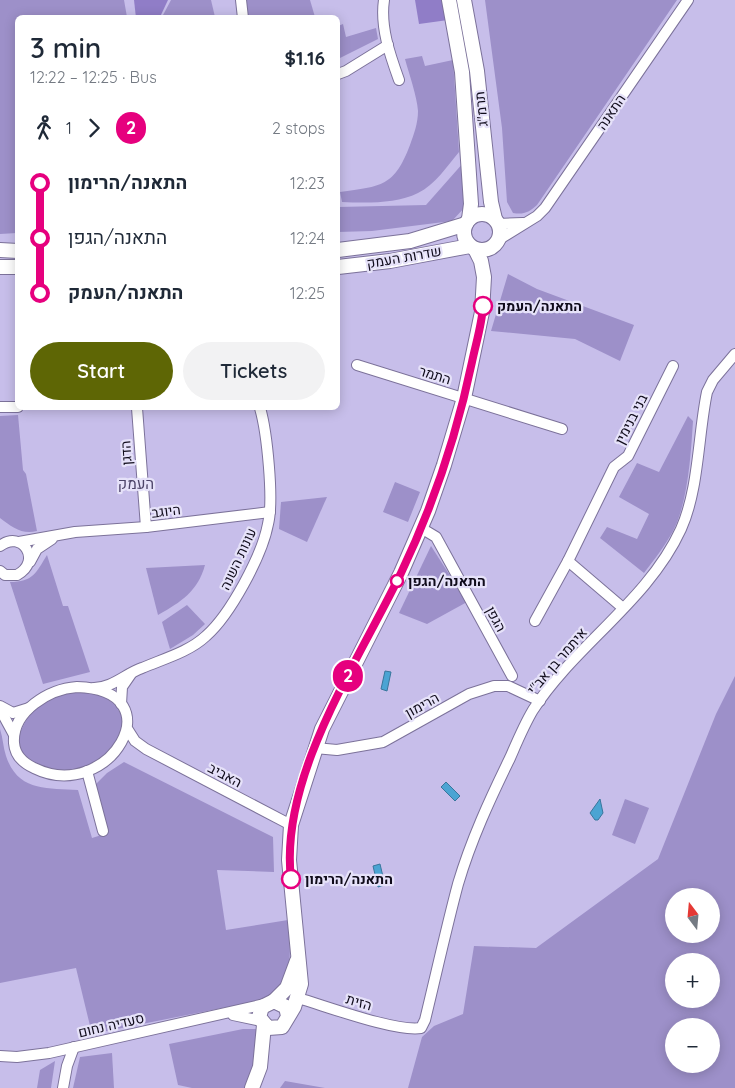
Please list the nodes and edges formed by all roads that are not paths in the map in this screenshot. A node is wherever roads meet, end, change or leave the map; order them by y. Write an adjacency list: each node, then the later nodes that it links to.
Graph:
1 (241, 0): 6 (street)
2 (384, 0): 7 (street)
3 (448, 0): 11 (street, תרמ"ג)
4 (464, 0): 12 (street, תרמ"ג)
5 (688, 0): 10 (street, התאנה)
6 (243, 15)
7 (388, 45): 8 (street); 9 (street)
8 (340, 73)
9 (399, 80)
10 (531, 220): 12 (street); 13 (street, התאנה)
11 (467, 222): 12 (street); 14 (street); 17 (street, שדרות העמק)
12 (496, 222): 13 (street)
13 (496, 243): 14 (street); 21 (street)
14 (473, 247): 20 (street, שדרות העמק); 21 (street)
15 (0, 250): 16 (street)
16 (15, 250)
17 (340, 250)
18 (0, 267): 19 (street)
19 (15, 267)
20 (340, 267)
21 (484, 285): 25 (street)
22 (735, 354): 41 (street, איתמר בן אב"י)
23 (357, 365): 25 (street, התמר)
24 (673, 366): 38 (street, בני בנימין)
25 (464, 398): 30 (street, התמר); 33 (street)
26 (0, 406): 27 (street)
27 (15, 407)
28 (137, 410): 32 (street, הדגן)
29 (260, 410): 31 (street, עונות השנה)
30 (562, 429)
31 (270, 512): 32 (street, היוגב); 43 (street, עונות השנה)
32 (146, 527): 34 (street, היוגב)
33 (421, 528): 44 (street, הגפן); 52 (street)
34 (64, 534): 36 (street, היוגב); 39 (street, היוגב)
35 (0, 536): 36 (street)
36 (16, 542): 37 (street, היוגב); 39 (street)
37 (0, 546)
38 (568, 561): 41 (street); 42 (street, בני בנימין)
39 (28, 565): 40 (street)
40 (0, 571)
41 (623, 608): 46 (street, איתמר בן אב"י)
42 (535, 621)
43 (138, 670): 45 (street, עונות השנה); 47 (street, עונות השנה)
44 (512, 676)
45 (94, 688): 47 (street); 49 (street)
46 (540, 701): 52 (street, הרימון); 64 (street, איתמר בן אב"י)
47 (121, 704): 50 (street)
48 (0, 707): 49 (street); 51 (street)
49 (30, 708): 51 (street)
50 (128, 730): 53 (street, האביב); 54 (street)
51 (14, 735): 55 (street)
52 (315, 748): 56 (street)
53 (146, 749): 54 (street); 56 (street, האביב)
54 (112, 755): 55 (street)
55 (86, 772): 57 (street)
56 (291, 825): 58 (street)
57 (104, 831)
58 (299, 953): 59 (street); 60 (street)
59 (298, 998): 62 (street); 64 (street, הזית)
60 (270, 1002): 61 (street, סעדיה נחום); 62 (street); 63 (street)
61 (227, 1014): 63 (street, סעדיה נחום); 65 (street, סעדיה נחום)
62 (285, 1022): 63 (street); 67 (street)
63 (262, 1023): 67 (street)
64 (413, 1029)
65 (74, 1048): 66 (street, סעדיה נחום); 68 (street)
66 (0, 1056)
67 (260, 1067): 69 (street)
68 (63, 1088)
69 (252, 1088)

